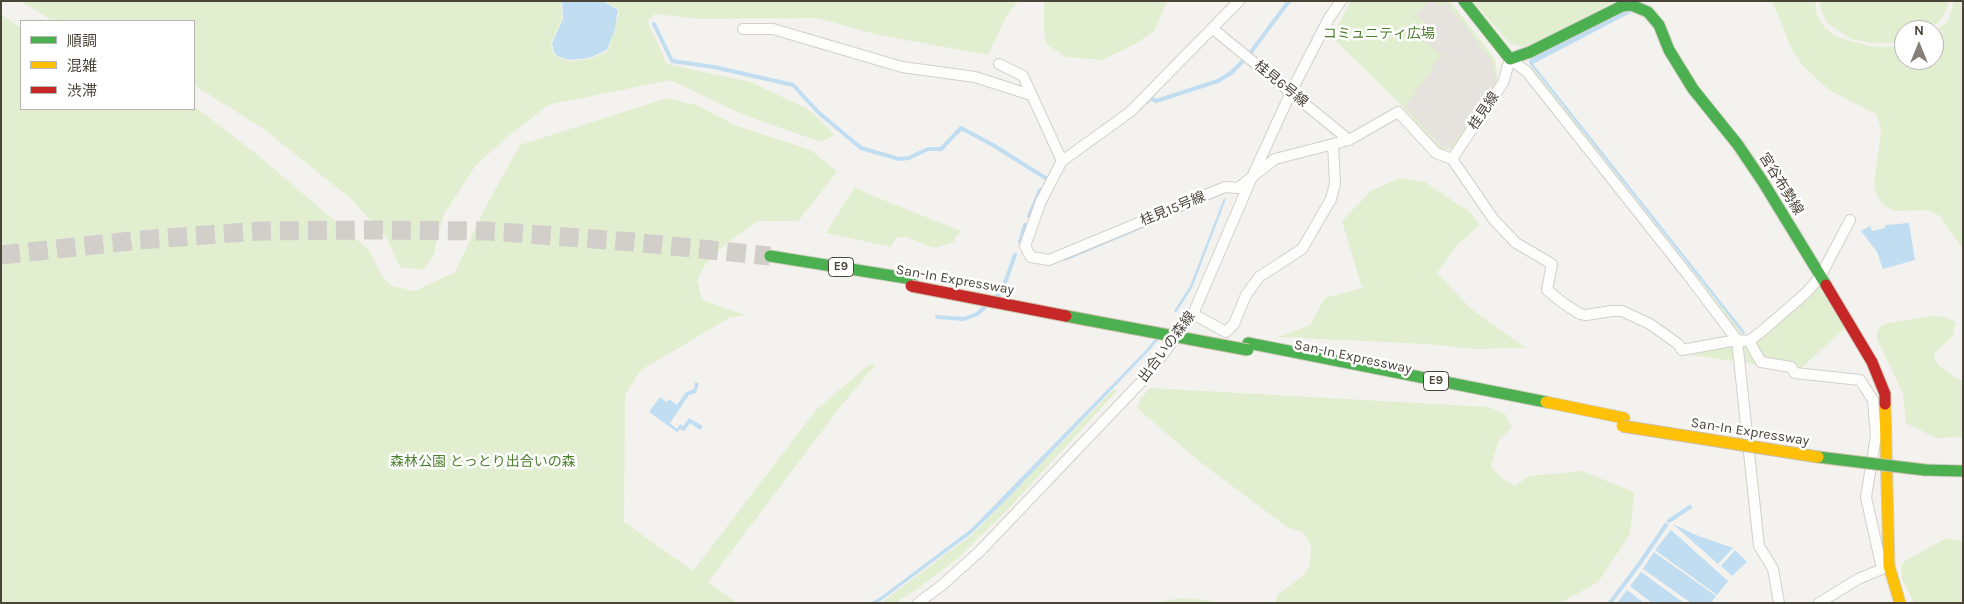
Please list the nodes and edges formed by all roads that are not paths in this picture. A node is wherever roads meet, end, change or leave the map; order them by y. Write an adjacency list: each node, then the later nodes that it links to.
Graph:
1 (1341, 1): 8 (street, 出合いの森線)
2 (1464, 1): 6 (main road)
3 (1238, 2): 4 (street, 桂見15号線)
4 (1213, 28): 8 (street, 桂見6号線); 13 (street, 桂見15号線)
5 (743, 29): 9 (street)
6 (1510, 60): 12 (street, 桂見線); 17 (main road, 宮谷布勢線); 19 (street)
7 (999, 64): 9 (street)
8 (1291, 92): 10 (street, 桂見6号線); 14 (street, 出合いの森線)
9 (1031, 95): 13 (street)
10 (1349, 140): 11 (street, 桂見15号線); 12 (street, 桂見15号線)
11 (1333, 144): 14 (street, 桂見15号線); 18 (street)
12 (1452, 159): 19 (street, 桂見15号線)
13 (1062, 161): 14 (street, 桂見15号線)
14 (1252, 177): 18 (street, 出合いの森線)
15 (1850, 220): 17 (street)
16 (770, 260): 22 (main road, San-In Expressway / E9)
17 (1820, 277): 20 (street); 24 (main road, 宮谷布勢線)
18 (1193, 314): 25 (street, 出合いの森線)
19 (1737, 340): 20 (street); 26 (street)
20 (1749, 341): 24 (street)
21 (1963, 463): 22 (main road, San-In Expressway / E9)
22 (1926, 466): 23 (main road, San-In Expressway / E9)
23 (1963, 471)
24 (1886, 568): 27 (street); 28 (main road, 宮谷布勢線)
25 (918, 603)
26 (1779, 603)
27 (1819, 603)
28 (1900, 603)

